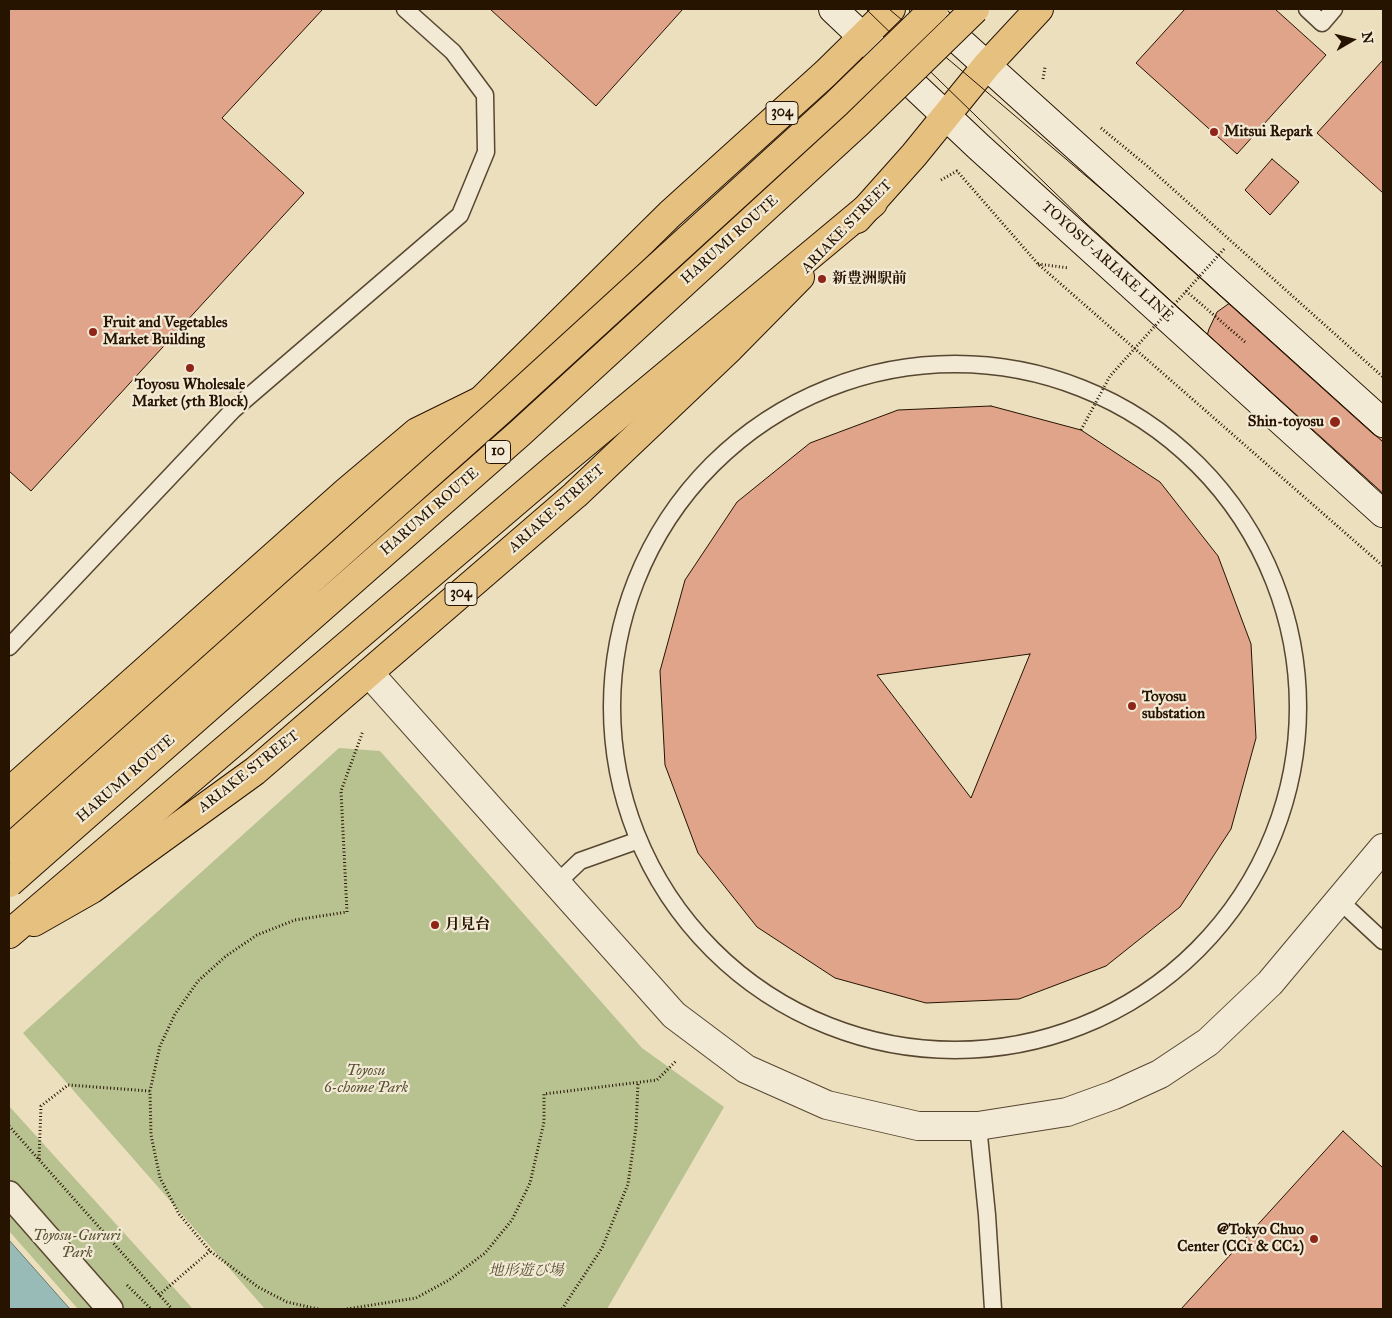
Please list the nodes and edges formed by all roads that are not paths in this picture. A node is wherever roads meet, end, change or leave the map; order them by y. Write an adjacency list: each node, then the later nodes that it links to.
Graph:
1 (405, 9): 17 (lane)
2 (833, 9): 10 (main road, TOYOSU-ARIAKE LINE)
3 (891, 9): 10 (main road, 304)
4 (924, 9): 11 (main road)
5 (934, 9): 23 (main road, HARUMI ROUTE / 10, bridge)
6 (975, 9): 24 (main road, HARUMI ROUTE / 10, bridge)
7 (1039, 9): 11 (main road, ARIAKE STREET / 304)
8 (1307, 9): 9 (lane)
9 (1334, 9)
10 (863, 36): 12 (main road, TOYOSU-ARIAKE LINE); 14 (main road, 304)
11 (987, 65): 12 (main road, ARIAKE STREET / 304); 15 (main road)
12 (946, 115): 13 (main road, ARIAKE STREET / 304); 16 (main road, TOYOSU-ARIAKE LINE)
13 (873, 203): 18 (main road, ARIAKE STREET / 304); 27 (main road)
14 (480, 401): 19 (main road); 20 (main road, 304)
15 (1383, 424)
16 (1383, 513)
17 (9, 647)
18 (369, 673): 25 (main road); 27 (main road, ARIAKE STREET / 304)
19 (9, 792)
20 (9, 824)
21 (639, 840): 21 (lane); 25 (lane)
22 (1383, 848): 26 (main road)
23 (9, 849)
24 (9, 883)
25 (556, 884): 29 (main road)
26 (1340, 902): 28 (lane); 29 (main road)
27 (9, 935)
28 (1383, 941)
29 (978, 1126): 32 (lane)
30 (9, 1194): 31 (street)
31 (110, 1309)
32 (992, 1309)

